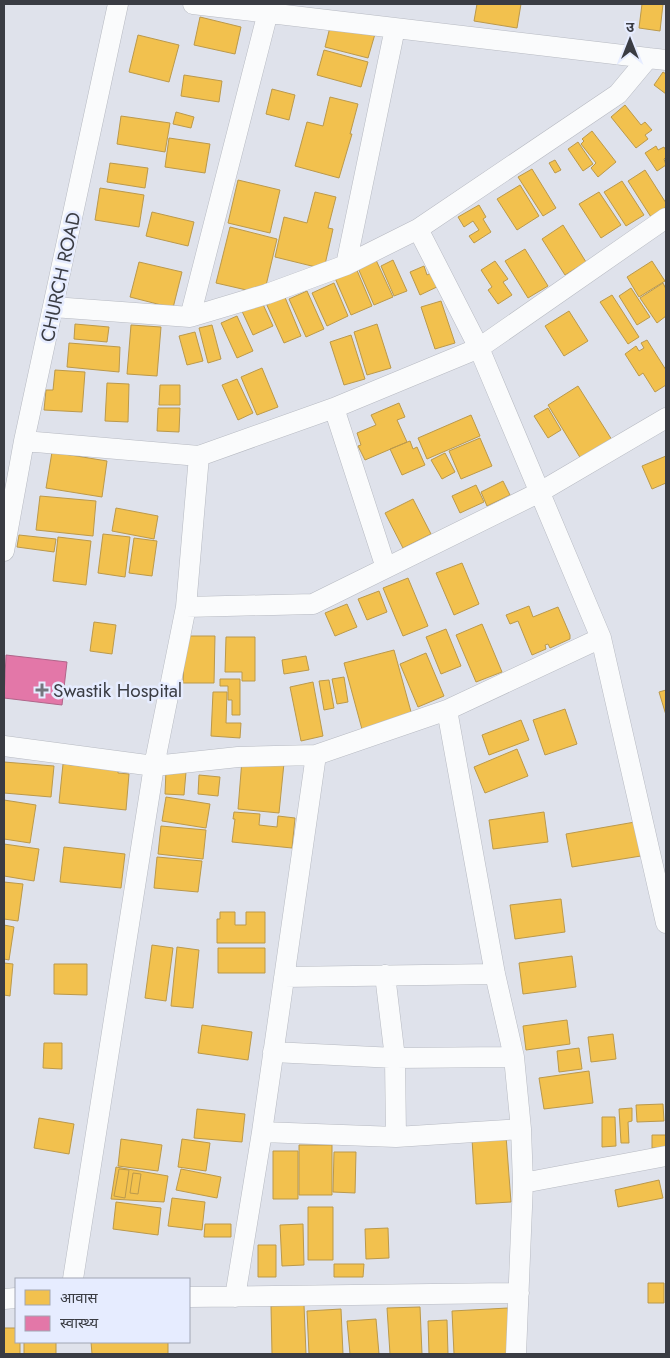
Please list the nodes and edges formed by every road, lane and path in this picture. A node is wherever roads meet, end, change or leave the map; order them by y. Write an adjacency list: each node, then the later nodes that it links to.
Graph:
1 (118, 4): 9 (street, CHURCH ROAD)
2 (193, 4): 3 (street)
3 (268, 12): 4 (street); 10 (street)
4 (395, 28): 5 (street); 8 (street)
5 (657, 59): 7 (street)
6 (666, 218): 11 (street)
7 (418, 229): 8 (street); 11 (street)
8 (346, 265): 10 (street)
9 (53, 307): 10 (street); 14 (street, CHURCH ROAD)
10 (190, 317)
11 (479, 348): 12 (street); 16 (street)
12 (334, 408): 15 (street); 18 (street)
13 (666, 418): 16 (street)
14 (24, 441): 15 (street); 17 (street, CHURCH ROAD)
15 (199, 456): 19 (street)
16 (540, 492): 18 (street); 20 (street)
17 (4, 550)
18 (386, 568): 19 (street)
19 (186, 607): 24 (street)
20 (601, 638): 21 (street); 25 (street)
21 (447, 710): 23 (street); 26 (street)
22 (4, 746): 24 (street)
23 (316, 755): 24 (street); 28 (street)
24 (154, 766): 37 (street)
25 (666, 919)
26 (495, 974): 27 (street); 30 (street)
27 (385, 975): 28 (street); 31 (street)
28 (284, 977): 29 (street)
29 (273, 1052): 31 (street); 33 (street)
30 (514, 1057): 31 (street); 32 (street)
31 (395, 1058): 34 (street)
32 (521, 1129): 34 (street); 36 (street)
33 (262, 1132): 34 (street); 40 (street)
34 (396, 1137)
35 (666, 1156): 36 (street)
36 (524, 1184): 38 (street)
37 (73, 1278)
38 (519, 1293): 40 (street); 41 (street)
39 (190, 1297): 40 (street)
40 (235, 1297)
41 (516, 1354)

